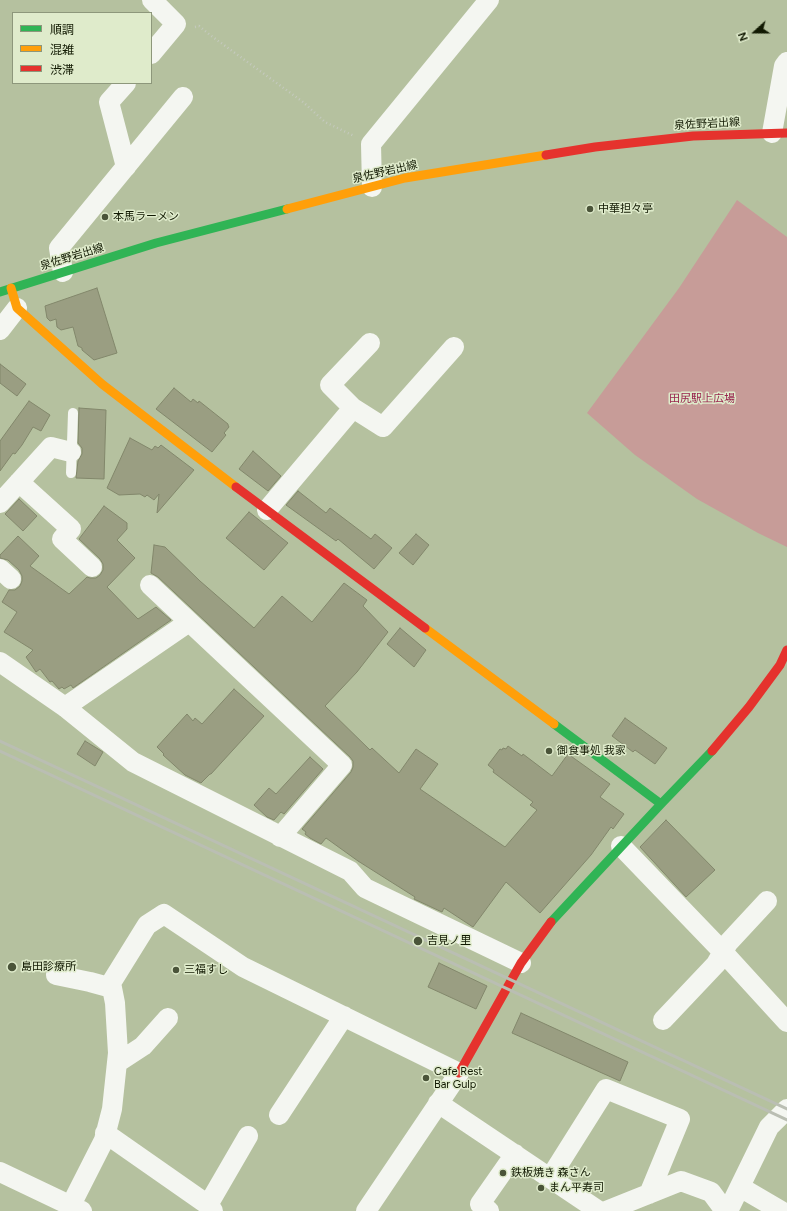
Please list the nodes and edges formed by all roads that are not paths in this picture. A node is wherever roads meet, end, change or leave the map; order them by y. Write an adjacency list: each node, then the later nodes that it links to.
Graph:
1 (152, 0): 3 (street)
2 (489, 0): 9 (street)
3 (152, 53)
4 (787, 62): 7 (street)
5 (125, 84): 8 (street)
6 (183, 97): 8 (street)
7 (779, 133): 9 (street, 泉佐野岩出線)
8 (126, 167): 10 (street)
9 (372, 187): 10 (street, 泉佐野岩出線)
10 (63, 272): 11 (street, 泉佐野岩出線)
11 (11, 288): 12 (street, 泉佐野岩出線); 13 (street)
12 (0, 292)
13 (17, 308): 14 (street); 23 (street)
14 (0, 330)
15 (370, 343): 17 (street)
16 (454, 347): 17 (street)
17 (353, 408): 23 (street)
18 (73, 413): 19 (lane)
19 (71, 452): 20 (lane); 21 (street)
20 (70, 473)
21 (19, 482): 22 (street); 24 (street)
22 (0, 503)
23 (267, 510): 30 (street)
24 (92, 567)
25 (150, 585): 26 (street)
26 (189, 622): 29 (street); 31 (street)
27 (787, 650): 30 (street)
28 (0, 662): 29 (street)
29 (65, 707): 31 (street)
30 (661, 804): 32 (street)
31 (280, 837): 35 (street)
32 (621, 846): 34 (street); 35 (street)
33 (767, 901): 34 (street)
34 (723, 952): 40 (street); 41 (street)
35 (521, 963): 43 (street)
36 (56, 975): 37 (street)
37 (112, 988): 38 (street); 42 (street)
38 (344, 1016): 43 (street); 46 (street)
39 (168, 1018): 42 (street)
40 (663, 1020)
41 (787, 1022)
42 (117, 1063): 47 (street)
43 (459, 1073): 44 (street)
44 (438, 1103): 49 (street); 56 (street)
45 (787, 1109): 52 (street)
46 (280, 1114)
47 (105, 1133): 54 (street); 55 (street)
48 (248, 1136): 55 (street)
49 (514, 1154): 51 (street); 57 (street)
50 (0, 1172): 54 (street)
51 (550, 1178): 53 (street); 58 (street)
52 (740, 1187): 61 (street); 62 (street)
53 (649, 1194): 59 (street); 60 (street)
54 (76, 1208)
55 (211, 1208)
56 (366, 1211)
57 (489, 1211)
58 (599, 1211)
59 (606, 1211)
60 (725, 1211)
61 (728, 1211)
62 (781, 1211)

